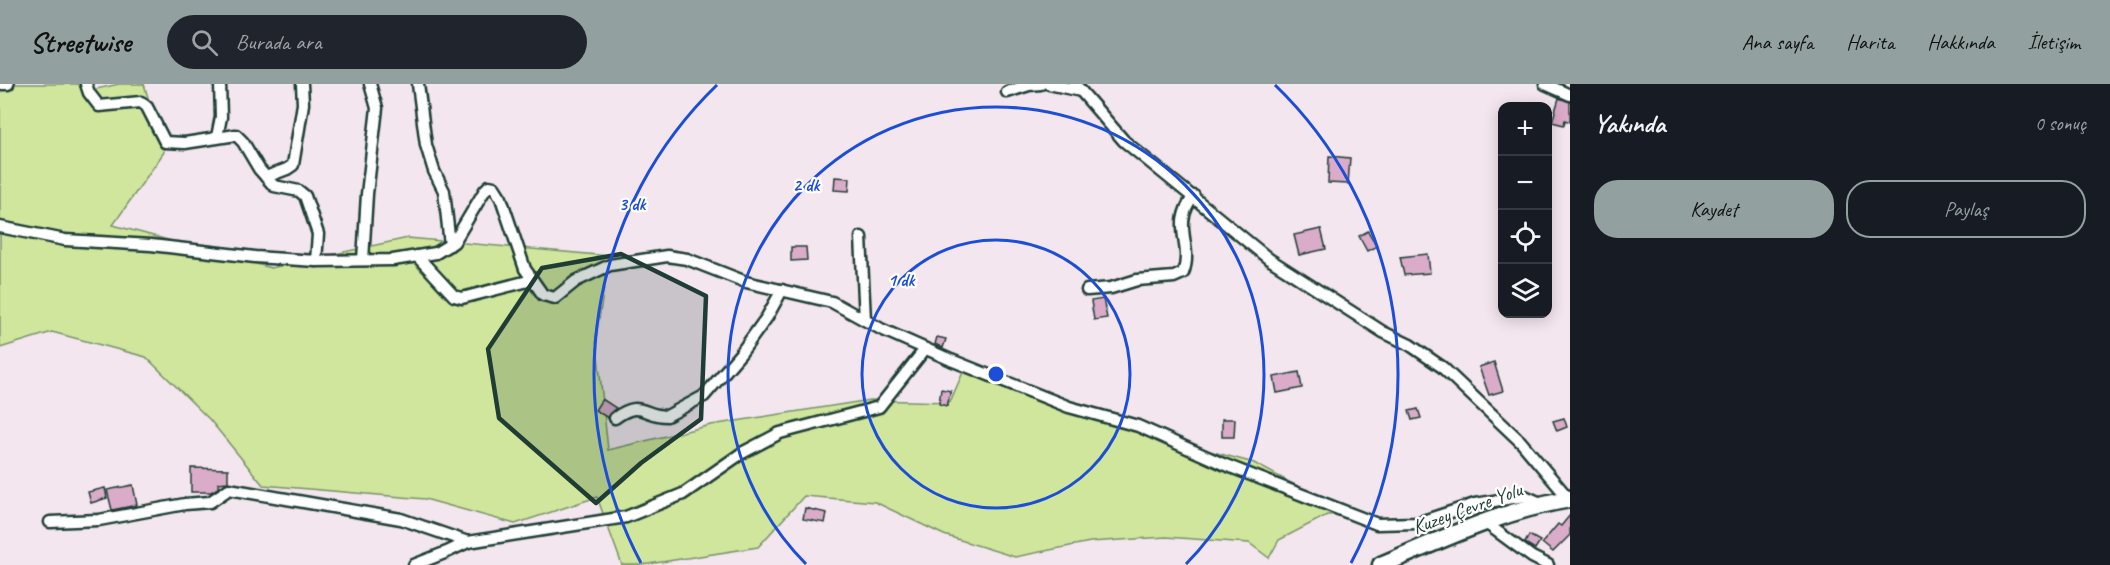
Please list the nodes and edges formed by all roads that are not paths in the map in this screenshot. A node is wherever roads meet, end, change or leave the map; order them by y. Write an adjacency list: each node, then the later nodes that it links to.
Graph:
1 (0, 84): 2 (street)
2 (8, 84)
3 (86, 84): 14 (street)
4 (220, 84): 14 (street)
5 (302, 84): 15 (street)
6 (370, 84): 21 (street)
7 (418, 84): 19 (street)
8 (1041, 84): 12 (street)
9 (1049, 84): 11 (street)
10 (1545, 84): 13 (street)
11 (1078, 88): 16 (street)
12 (1006, 92)
13 (1570, 96)
14 (217, 137): 15 (street)
15 (266, 177): 22 (street)
16 (1194, 196): 25 (street); 29 (street)
17 (0, 227): 22 (street)
18 (861, 237): 26 (street)
19 (450, 245): 20 (street); 23 (street)
20 (417, 256): 21 (street); 23 (street)
21 (363, 260): 22 (street)
22 (316, 261)
23 (532, 279): 24 (street)
24 (782, 290): 26 (street); 28 (street)
25 (1087, 290)
26 (865, 320): 27 (street)
27 (925, 349): 30 (street); 33 (street)
28 (615, 418)
29 (1570, 499): 30 (main road, Kuzey Çevre Yolu)
30 (1544, 504): 31 (main road, Kuzey Çevre Yolu)
31 (1483, 521): 35 (main road, Kuzey Çevre Yolu); 36 (street)
32 (50, 522): 33 (street)
33 (468, 542): 34 (street)
34 (414, 565)
35 (1381, 565)
36 (1548, 565)

